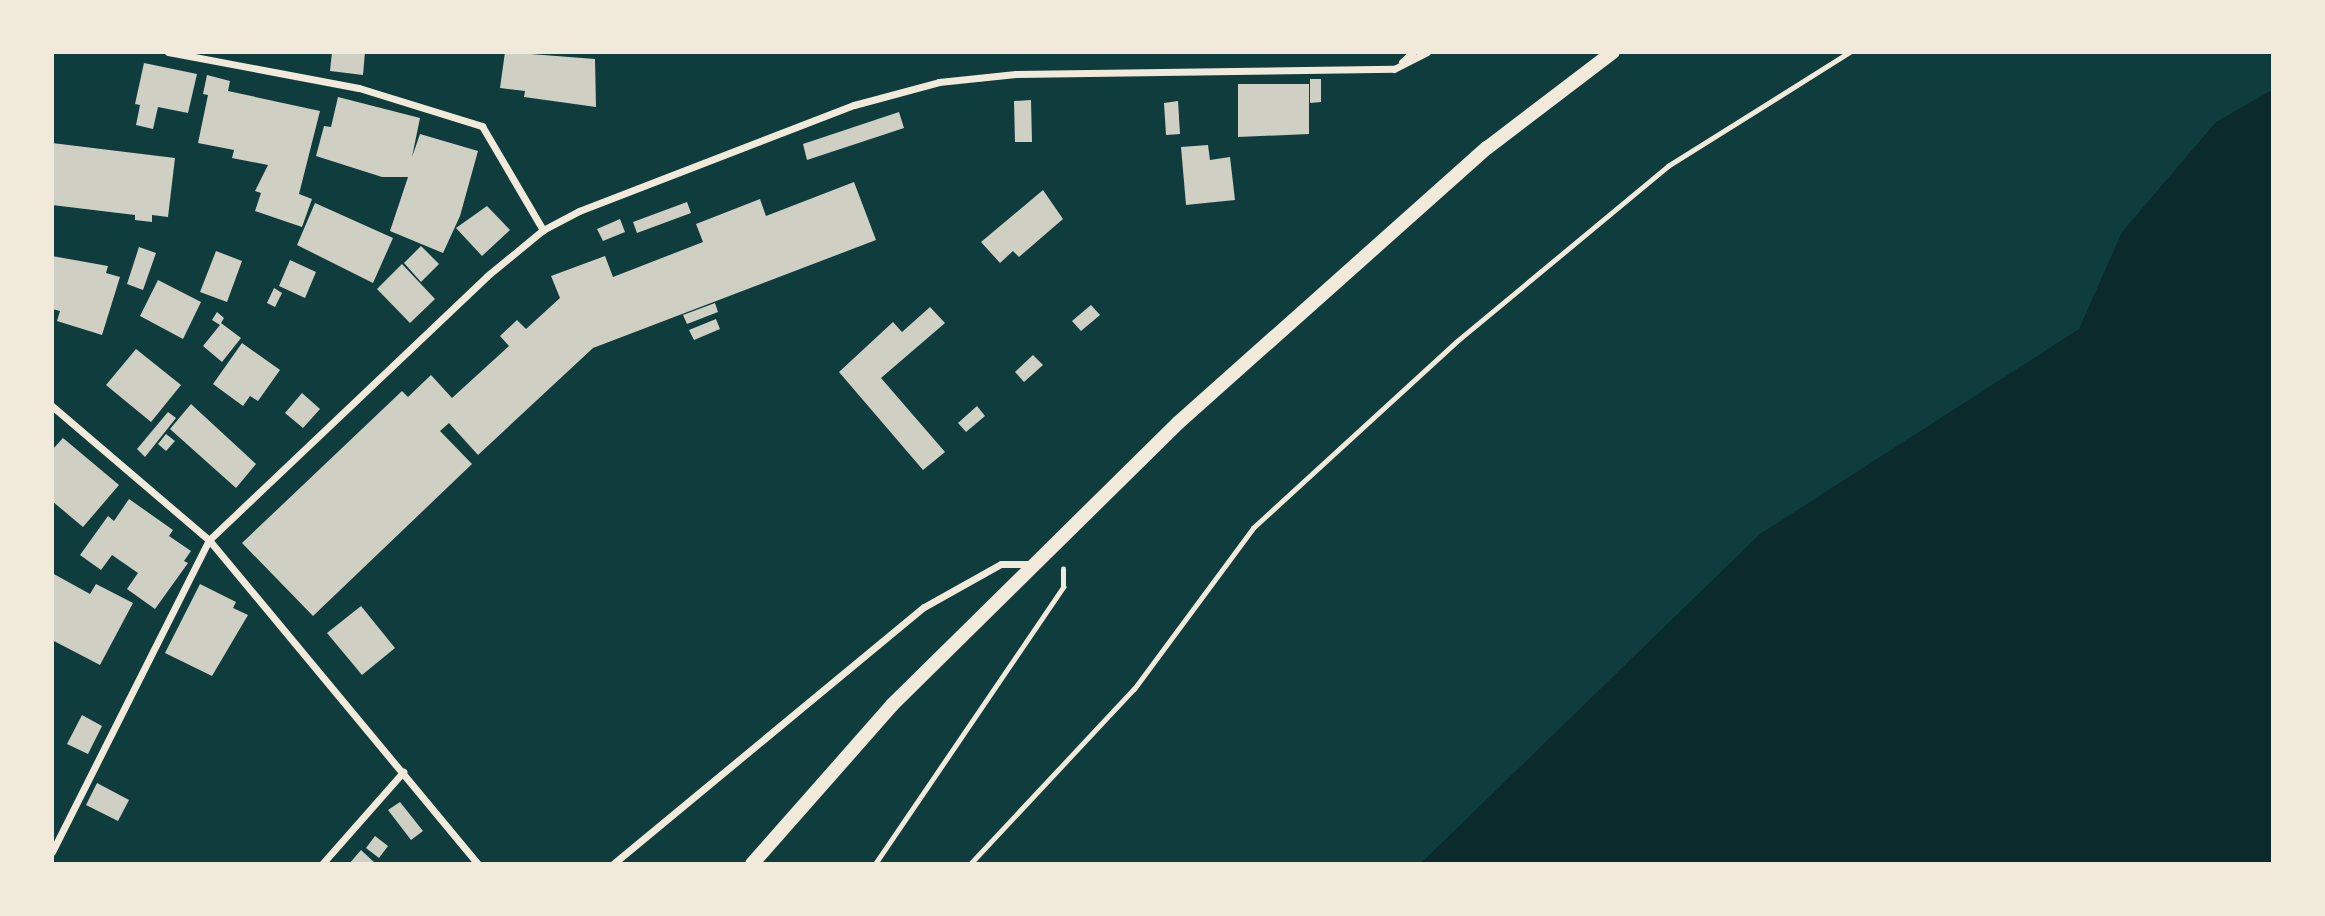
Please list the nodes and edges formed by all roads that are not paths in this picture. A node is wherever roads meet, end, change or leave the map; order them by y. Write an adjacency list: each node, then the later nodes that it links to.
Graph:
1 (169, 52): 6 (street)
2 (1413, 52): 5 (street)
3 (1427, 52): 5 (street)
4 (1613, 52): 9 (main road)
5 (1394, 69): 6 (street)
6 (543, 230): 8 (street)
7 (52, 406): 8 (street)
8 (209, 540): 10 (street); 11 (street)
9 (1035, 564): 14 (street); 15 (main road)
10 (403, 772): 12 (street); 13 (street)
11 (52, 852)
12 (322, 863)
13 (478, 863)
14 (613, 863)
15 (752, 863)

